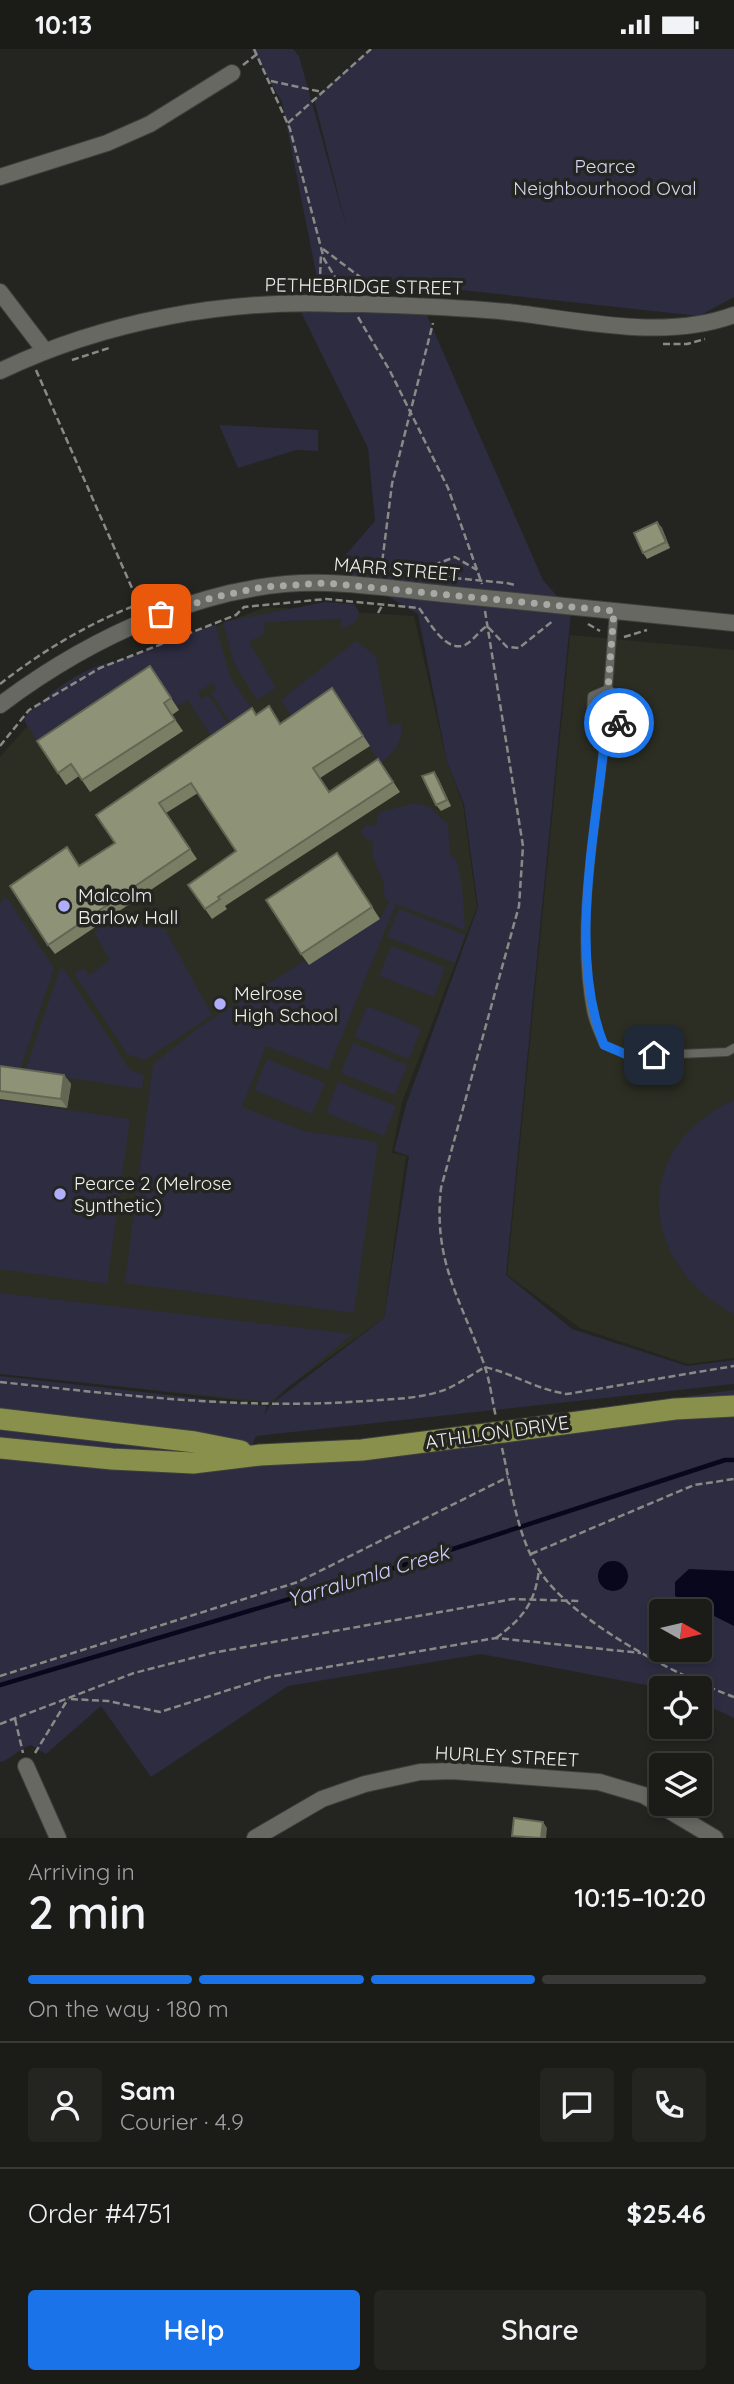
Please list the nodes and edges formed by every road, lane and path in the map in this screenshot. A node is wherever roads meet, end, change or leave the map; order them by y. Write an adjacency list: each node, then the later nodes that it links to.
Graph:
1 (254, 49): 4 (path)
2 (372, 49): 5 (path)
3 (232, 73): 7 (street)
4 (269, 81): 5 (path); 6 (path)
5 (322, 92): 6 (path)
6 (288, 123): 8 (path)
7 (0, 177)
8 (321, 248): 10 (path); 11 (path); 12 (path)
9 (0, 292): 16 (street)
10 (301, 293)
11 (342, 298): 12 (street, PETHEBRIDGE STREET, bridge); 16 (street, PETHEBRIDGE STREET)
12 (363, 304): 13 (street, PETHEBRIDGE STREET); 19 (path)
13 (734, 316)
14 (434, 320): 19 (path)
15 (110, 347): 17 (path)
16 (38, 353): 18 (street, PETHEBRIDGE STREET); 24 (path)
17 (61, 363)
18 (0, 371)
19 (409, 410): 20 (path); 21 (path)
20 (381, 571)
21 (479, 572): 22 (path, bridge); 23 (path)
22 (507, 583)
23 (482, 588)
24 (139, 604)
25 (383, 604): 26 (path); 30 (path); 36 (path)
26 (419, 608): 27 (path); 33 (path)
27 (430, 609)
28 (485, 609): 33 (path)
29 (614, 611): 32 (street, MARR STREET); 34 (lane); 35 (street, MARR STREET, bridge)
30 (378, 613)
31 (554, 620): 33 (path)
32 (734, 623)
33 (487, 626): 40 (path)
34 (608, 689): 37 (lane); 37 (lane)
35 (0, 705)
36 (0, 746)
37 (604, 746): 38 (lane)
38 (734, 1048)
39 (734, 1366): 40 (path)
40 (485, 1367): 41 (path)
41 (0, 1382)
42 (734, 1406): 45 (main road, ATHLLON DRIVE)
43 (0, 1419): 45 (main road, ATHLLON DRIVE)
44 (0, 1448): 45 (main road, ATHLLON DRIVE)
45 (260, 1455)
46 (508, 1476): 56 (path)
47 (734, 1479): 49 (path)
48 (518, 1515): 49 (path)
49 (531, 1554): 50 (path)
50 (538, 1570): 51 (path); 52 (path)
51 (533, 1599): 52 (path); 54 (path); 58 (path)
52 (564, 1600): 53 (path); 55 (path)
53 (579, 1601)
54 (496, 1638): 55 (path); 58 (path)
55 (644, 1653): 57 (path)
56 (0, 1676)
57 (734, 1697)
58 (68, 1699): 59 (path); 61 (path)
59 (15, 1720): 60 (path); 61 (path)
60 (0, 1724)
61 (26, 1766): 62 (street)
62 (58, 1838)
63 (255, 1838): 64 (street, HURLEY STREET)
64 (715, 1838)

